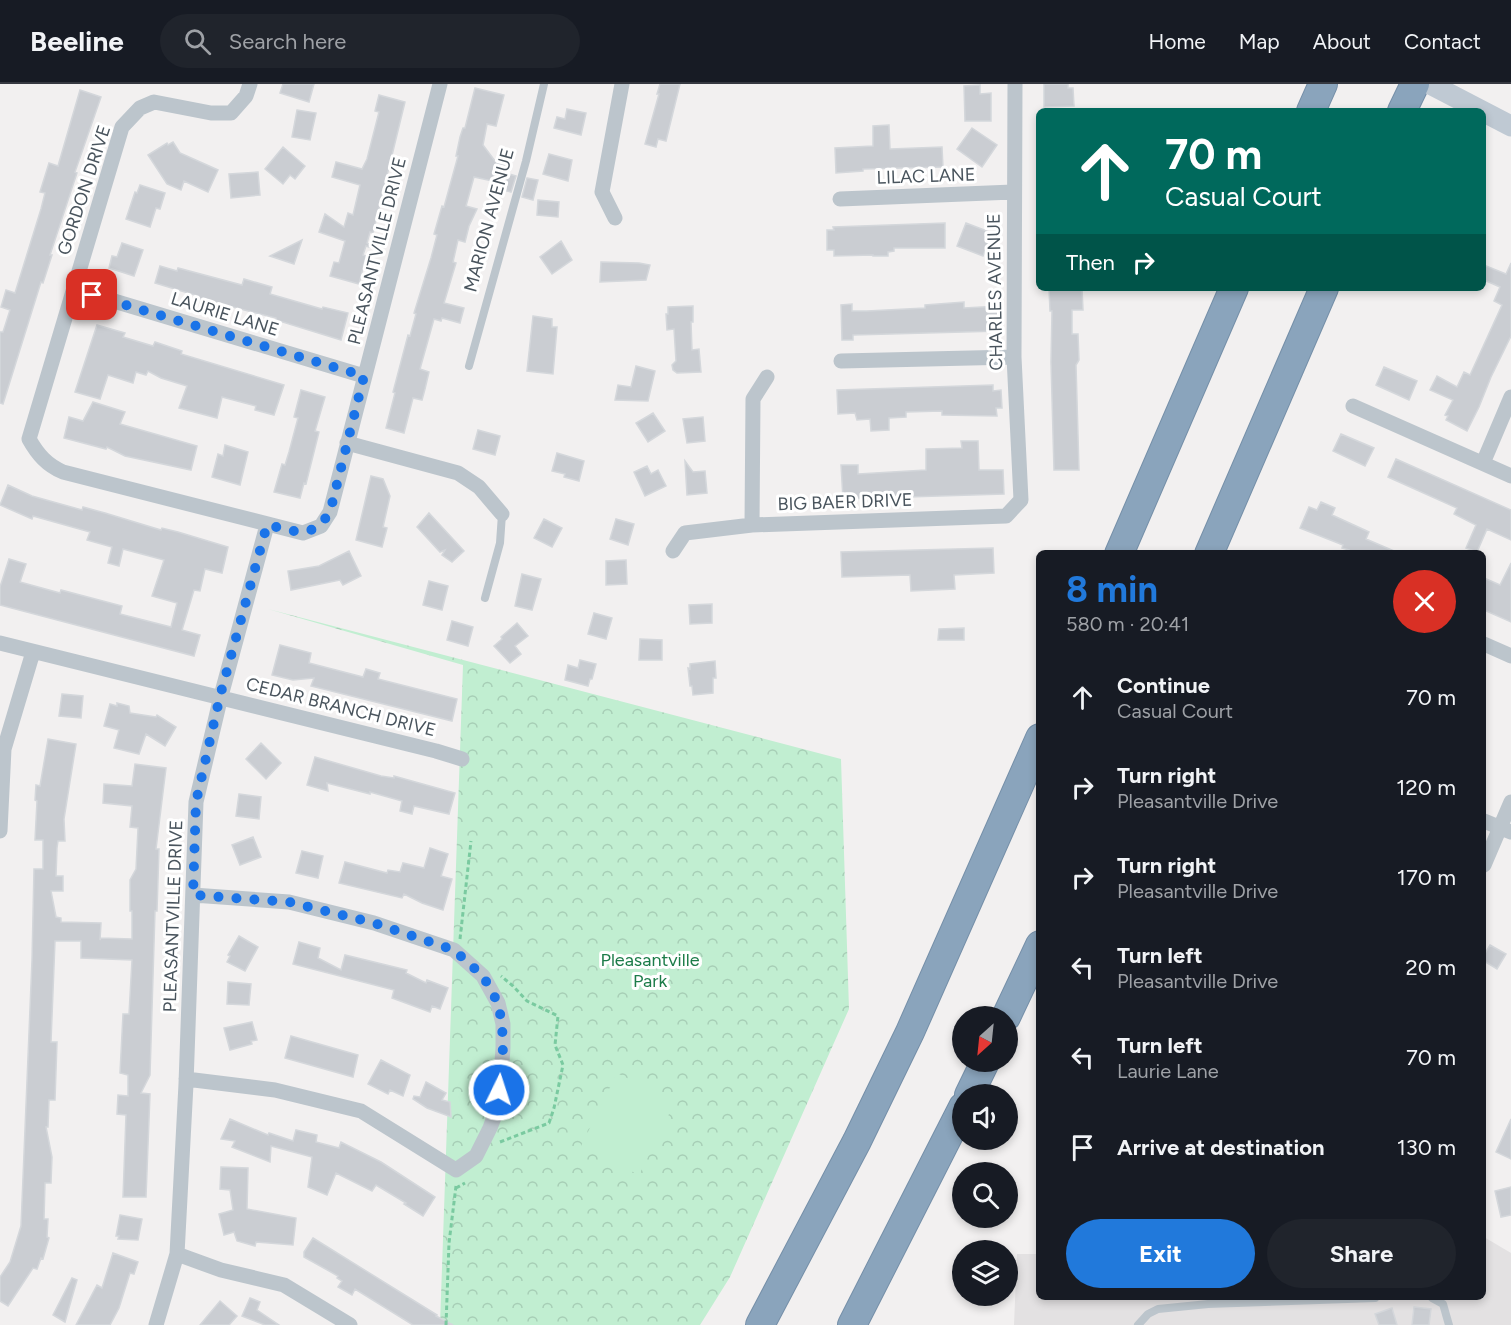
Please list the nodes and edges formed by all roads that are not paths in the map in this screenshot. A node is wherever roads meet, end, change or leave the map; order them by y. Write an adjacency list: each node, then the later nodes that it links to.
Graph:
1 (250, 84): 17 (street, GORDON DRIVE)
2 (440, 84): 23 (street, PLEASANTVILLE DRIVE)
3 (544, 84): 22 (lane, MARION AVENUE)
4 (622, 84): 16 (street)
5 (1015, 84): 14 (street, CHARLES AVENUE)
6 (1323, 84): 9 (highway)
7 (1415, 84): 10 (highway)
8 (1430, 84): 11 (street)
9 (1312, 108)
10 (1403, 108)
11 (1478, 108)
12 (1486, 112): 13 (street)
13 (1511, 126)
14 (1013, 192): 15 (street, LILAC LANE); 20 (street, CHARLES AVENUE)
15 (840, 199)
16 (615, 218)
17 (74, 289): 23 (street, LAURIE LANE); 32 (street, GORDON DRIVE)
18 (1233, 291): 34 (highway)
19 (1323, 291): 35 (highway)
20 (1014, 357): 21 (street); 30 (street, CHARLES AVENUE)
21 (841, 362)
22 (469, 366)
23 (364, 376): 27 (street, PLEASANTVILLE DRIVE)
24 (766, 376): 33 (street)
25 (1511, 397): 28 (street)
26 (1353, 406): 28 (street)
27 (347, 443): 31 (street); 32 (street, PLEASANTVILLE DRIVE)
28 (1483, 463): 29 (street)
29 (1511, 476)
30 (1022, 500): 33 (street, BIG BAER DRIVE)
31 (502, 514): 37 (lane)
32 (267, 525): 42 (street, PLEASANTVILLE DRIVE)
33 (752, 525): 36 (street, BIG BAER DRIVE)
34 (1121, 550)
35 (1211, 550)
36 (673, 551)
37 (485, 598)
38 (0, 643): 40 (street, CEDAR BRANCH DRIVE)
39 (1486, 645): 41 (street)
40 (33, 651): 42 (street, CEDAR BRANCH DRIVE); 48 (street)
41 (1511, 656)
42 (220, 696): 44 (street, CEDAR BRANCH DRIVE); 50 (street, PLEASANTVILLE DRIVE)
43 (1036, 747): 60 (highway)
44 (462, 759)
45 (1511, 802): 47 (street)
46 (1486, 821): 47 (street)
47 (1505, 830): 49 (street)
48 (0, 831)
49 (1486, 862)
50 (193, 895): 53 (street, PLEASANTVILLE DRIVE); 53 (street)
51 (1036, 953): 52 (highway)
52 (1011, 1006)
53 (186, 1079): 55 (street, PLEASANTVILLE DRIVE)
54 (952, 1129): 61 (highway)
55 (177, 1254): 58 (street, PLEASANTVILLE DRIVE); 59 (street)
56 (1327, 1300): 62 (lane)
57 (1436, 1300): 63 (lane)
58 (156, 1325)
59 (350, 1325)
60 (759, 1325)
61 (852, 1325)
62 (1138, 1325)
63 (1449, 1325)

